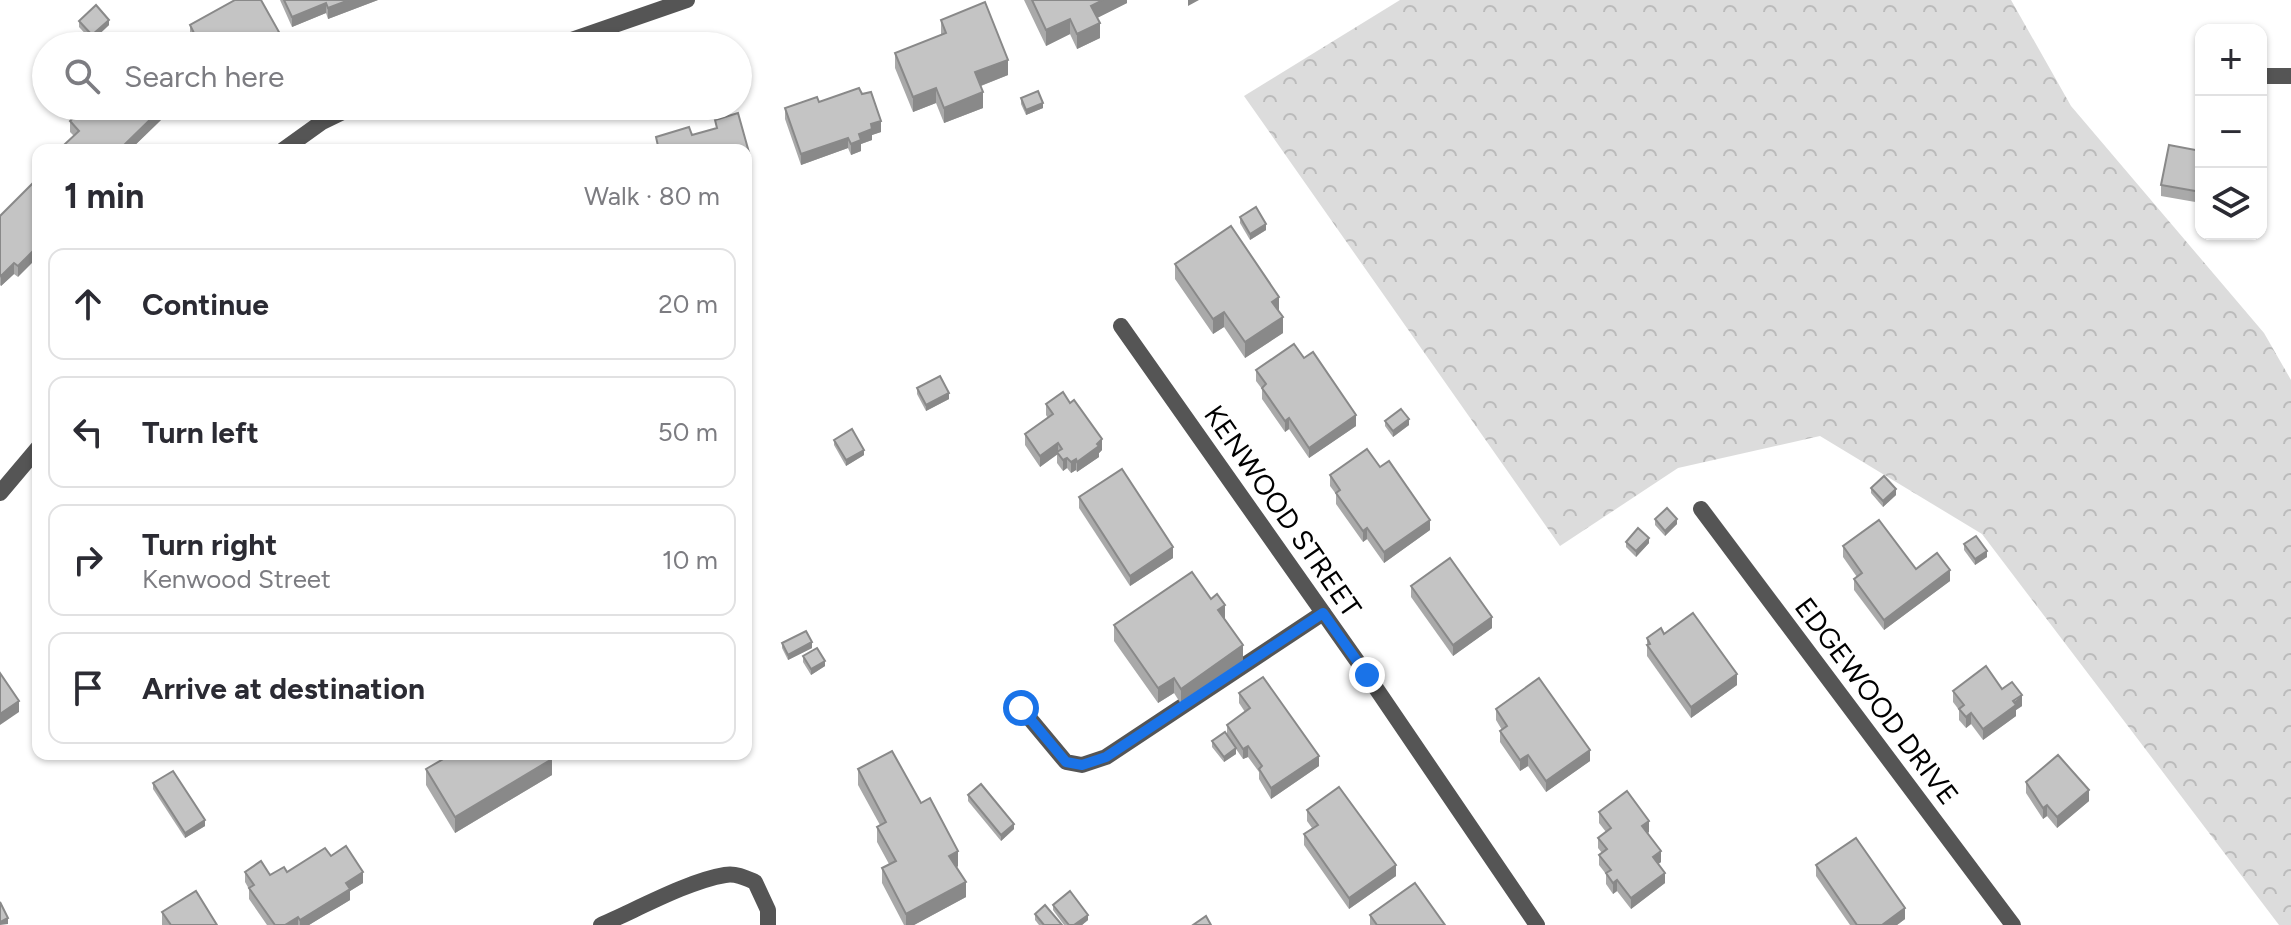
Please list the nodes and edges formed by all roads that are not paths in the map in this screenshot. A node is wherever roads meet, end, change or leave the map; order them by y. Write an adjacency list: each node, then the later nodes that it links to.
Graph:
1 (687, 0): 2 (street)
2 (594, 32)
3 (2267, 76): 4 (street)
4 (2291, 76)
5 (326, 120): 6 (street)
6 (291, 144)
7 (1121, 326): 11 (street, KENWOOD STREET)
8 (32, 455): 9 (street)
9 (0, 493)
10 (1701, 509): 16 (street, EDGEWOOD DRIVE)
11 (1323, 613): 12 (street); 15 (street, KENWOOD STREET)
12 (1021, 708)
13 (601, 925): 14 (street)
14 (768, 925)
15 (1537, 925)
16 (2013, 925)

